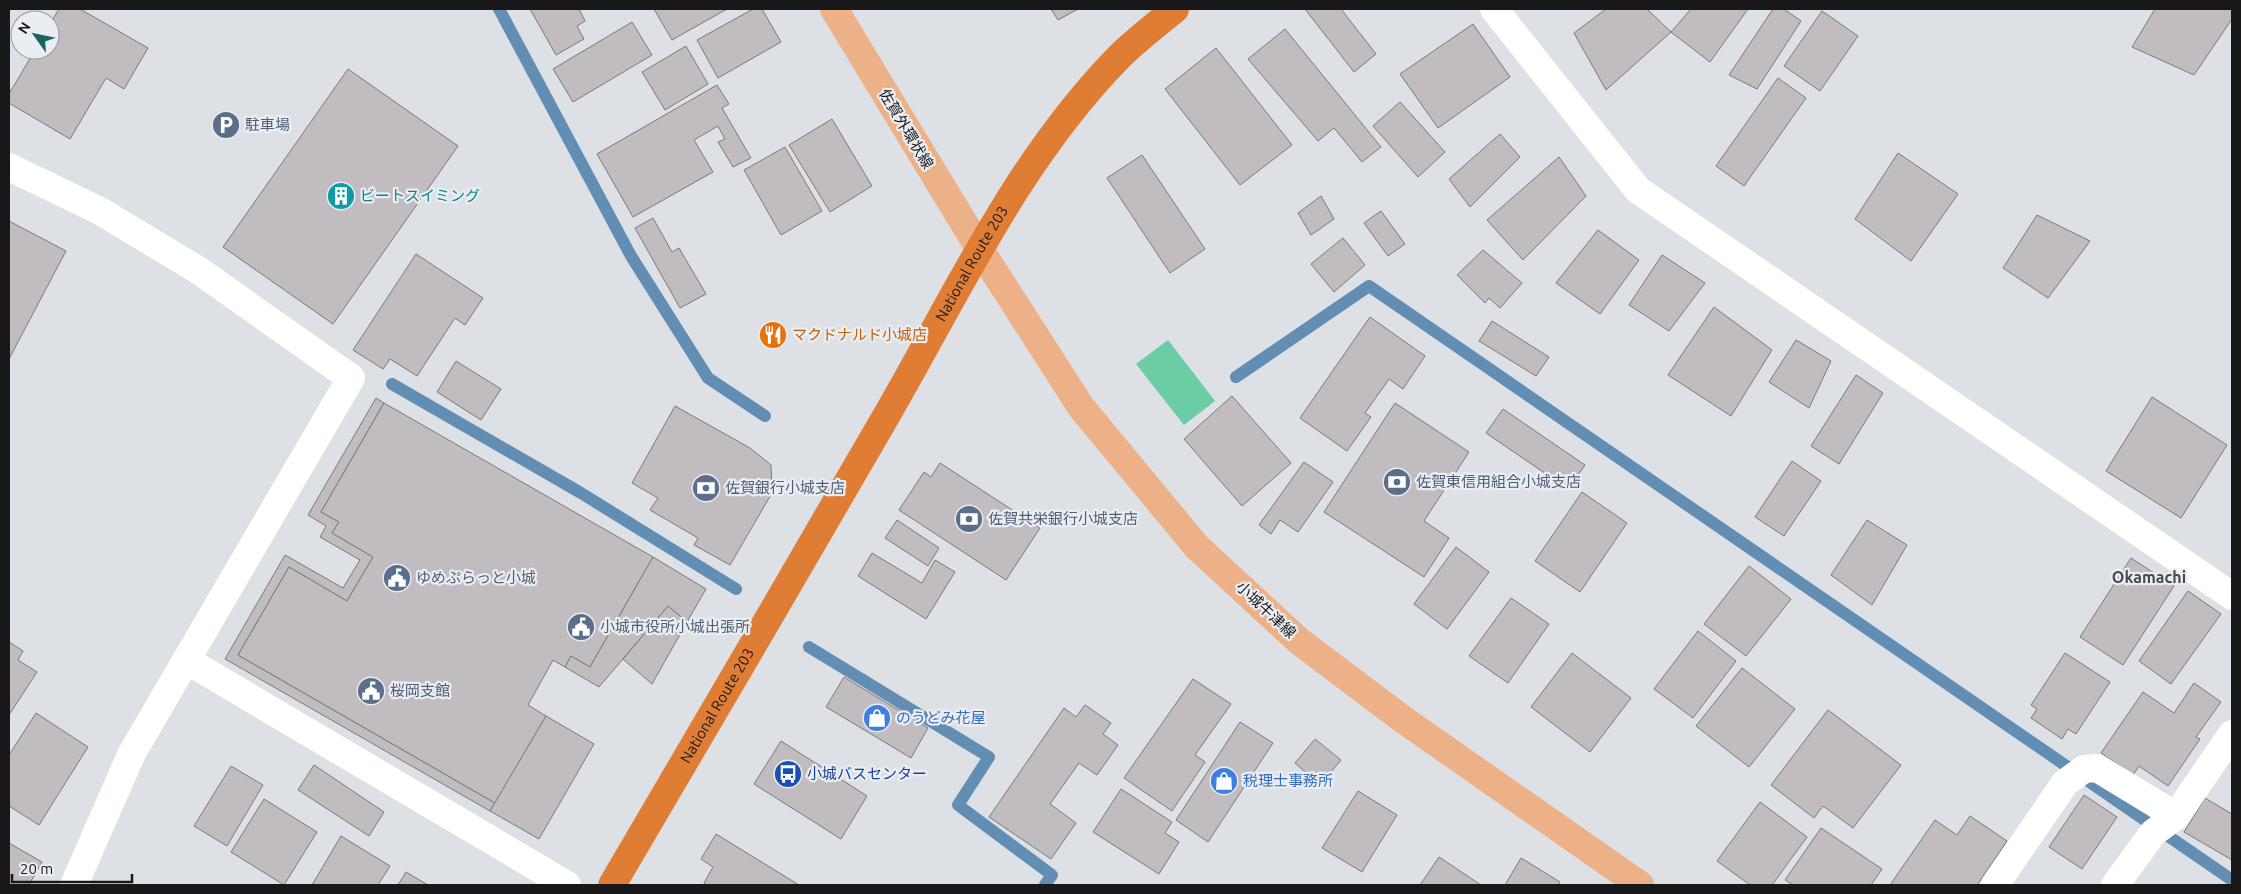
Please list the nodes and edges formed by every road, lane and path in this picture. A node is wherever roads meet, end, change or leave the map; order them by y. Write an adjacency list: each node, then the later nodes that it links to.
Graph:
1 (834, 9): 5 (main road, 佐賀外環状線)
2 (1175, 9): 5 (highway, National Route 203)
3 (1494, 9): 6 (street)
4 (10, 169): 7 (street)
5 (979, 248): 12 (highway, National Route 203); 13 (main road, 小城牛津線)
6 (2232, 596)
7 (186, 660): 10 (street); 11 (street)
8 (2232, 734): 9 (street)
9 (2176, 816): 14 (street); 15 (street)
10 (74, 885)
11 (568, 885)
12 (612, 885)
13 (1640, 885)
14 (1995, 885)
15 (2115, 885)

